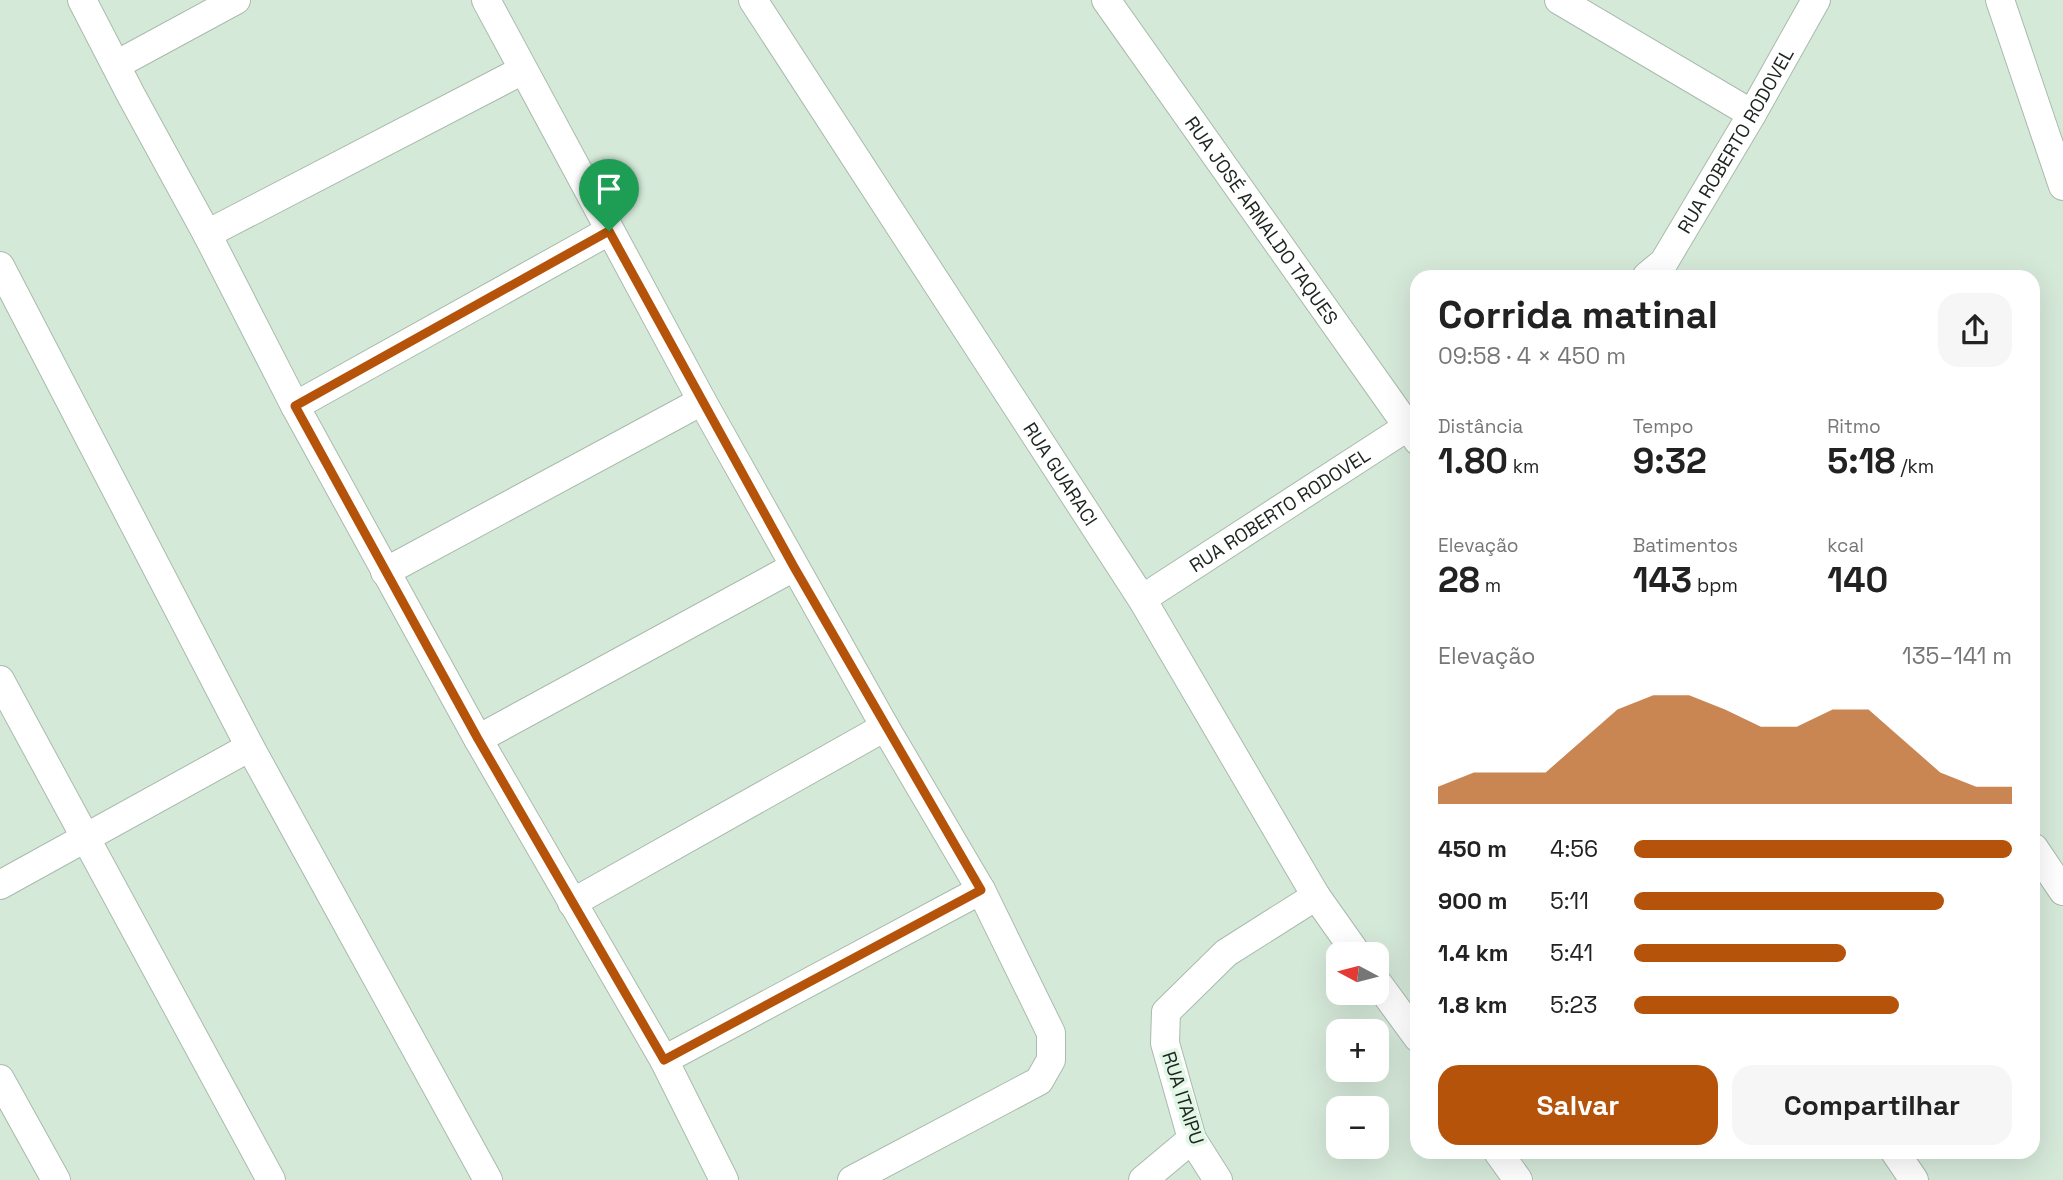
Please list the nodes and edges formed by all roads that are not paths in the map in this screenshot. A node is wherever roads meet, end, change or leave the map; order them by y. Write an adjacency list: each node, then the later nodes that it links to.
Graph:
1 (82, 0): 9 (street)
2 (236, 0): 9 (street)
3 (486, 0): 10 (street)
4 (753, 0): 23 (street, RUA GUARACI)
5 (1106, 0): 19 (street, RUA JOSÉ ARNALDO TAQUES)
6 (1559, 0): 11 (street)
7 (1816, 0): 11 (street, RUA ROBERTO RODOVEL)
8 (2000, 0): 12 (street)
9 (116, 65): 14 (street)
10 (523, 70): 13 (street); 14 (street)
11 (1752, 114): 16 (street, RUA ROBERTO RODOVEL)
12 (2063, 186)
13 (609, 231): 17 (street); 18 (street)
14 (207, 234): 18 (street)
15 (0, 266): 27 (street)
16 (1654, 270)
17 (702, 401): 21 (street); 22 (street)
18 (295, 406): 22 (street)
19 (1410, 423)
20 (1410, 432): 23 (street, RUA ROBERTO RODOVEL)
21 (794, 567): 25 (street); 26 (street)
22 (385, 572): 26 (street)
23 (1142, 599): 33 (street, RUA GUARACI)
24 (0, 680): 28 (street)
25 (885, 727): 31 (street); 34 (street)
26 (478, 739): 34 (street)
27 (250, 747): 28 (street); 45 (street)
28 (85, 840): 30 (street); 44 (street)
29 (2040, 857): 32 (street)
30 (0, 885)
31 (981, 890): 38 (street); 47 (street)
32 (2063, 891)
33 (1316, 896): 35 (street, RUA GUARACI); 40 (street, RUA ITAIPU)
34 (572, 903): 38 (street)
35 (1349, 942)
36 (1390, 1000): 37 (street)
37 (1410, 1027)
38 (664, 1060): 46 (street)
39 (0, 1079): 43 (street)
40 (1192, 1139): 48 (street); 49 (street, RUA ITAIPU)
41 (1503, 1159): 50 (street)
42 (1900, 1159): 51 (street)
43 (56, 1180)
44 (271, 1180)
45 (488, 1180)
46 (724, 1180)
47 (852, 1180)
48 (1143, 1180)
49 (1218, 1180)
50 (1518, 1180)
51 (1914, 1180)

